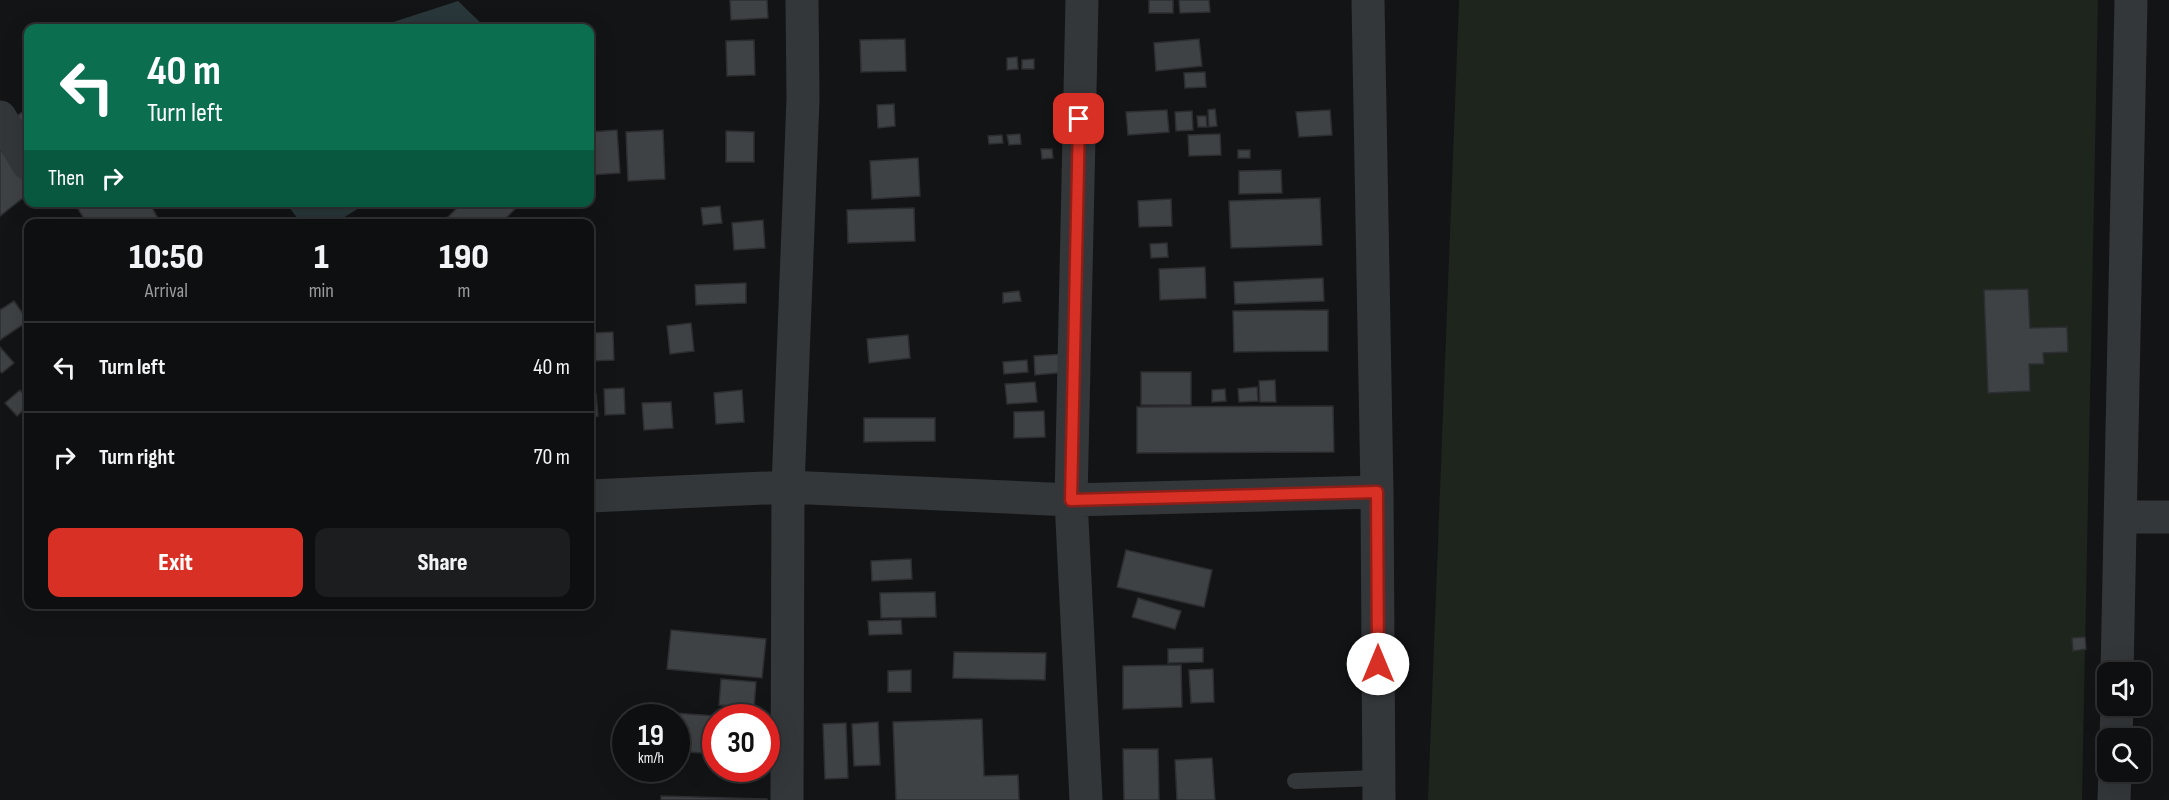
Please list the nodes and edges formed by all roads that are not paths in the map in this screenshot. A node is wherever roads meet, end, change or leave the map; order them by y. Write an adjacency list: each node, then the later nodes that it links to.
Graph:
1 (802, 0): 7 (street)
2 (1082, 0): 10 (street)
3 (1368, 0): 8 (street)
4 (2131, 0): 11 (street)
5 (0, 117): 6 (street)
6 (24, 157)
7 (788, 487): 9 (street); 10 (street); 17 (street)
8 (1377, 492): 10 (street); 16 (street)
9 (594, 496)
10 (1071, 500): 18 (street)
11 (2121, 517): 12 (street); 13 (street)
12 (2169, 517)
13 (2117, 662)
14 (1295, 781): 16 (lane)
15 (2115, 782): 19 (street)
16 (1379, 789)
17 (787, 800)
18 (1086, 800)
19 (2114, 800)

